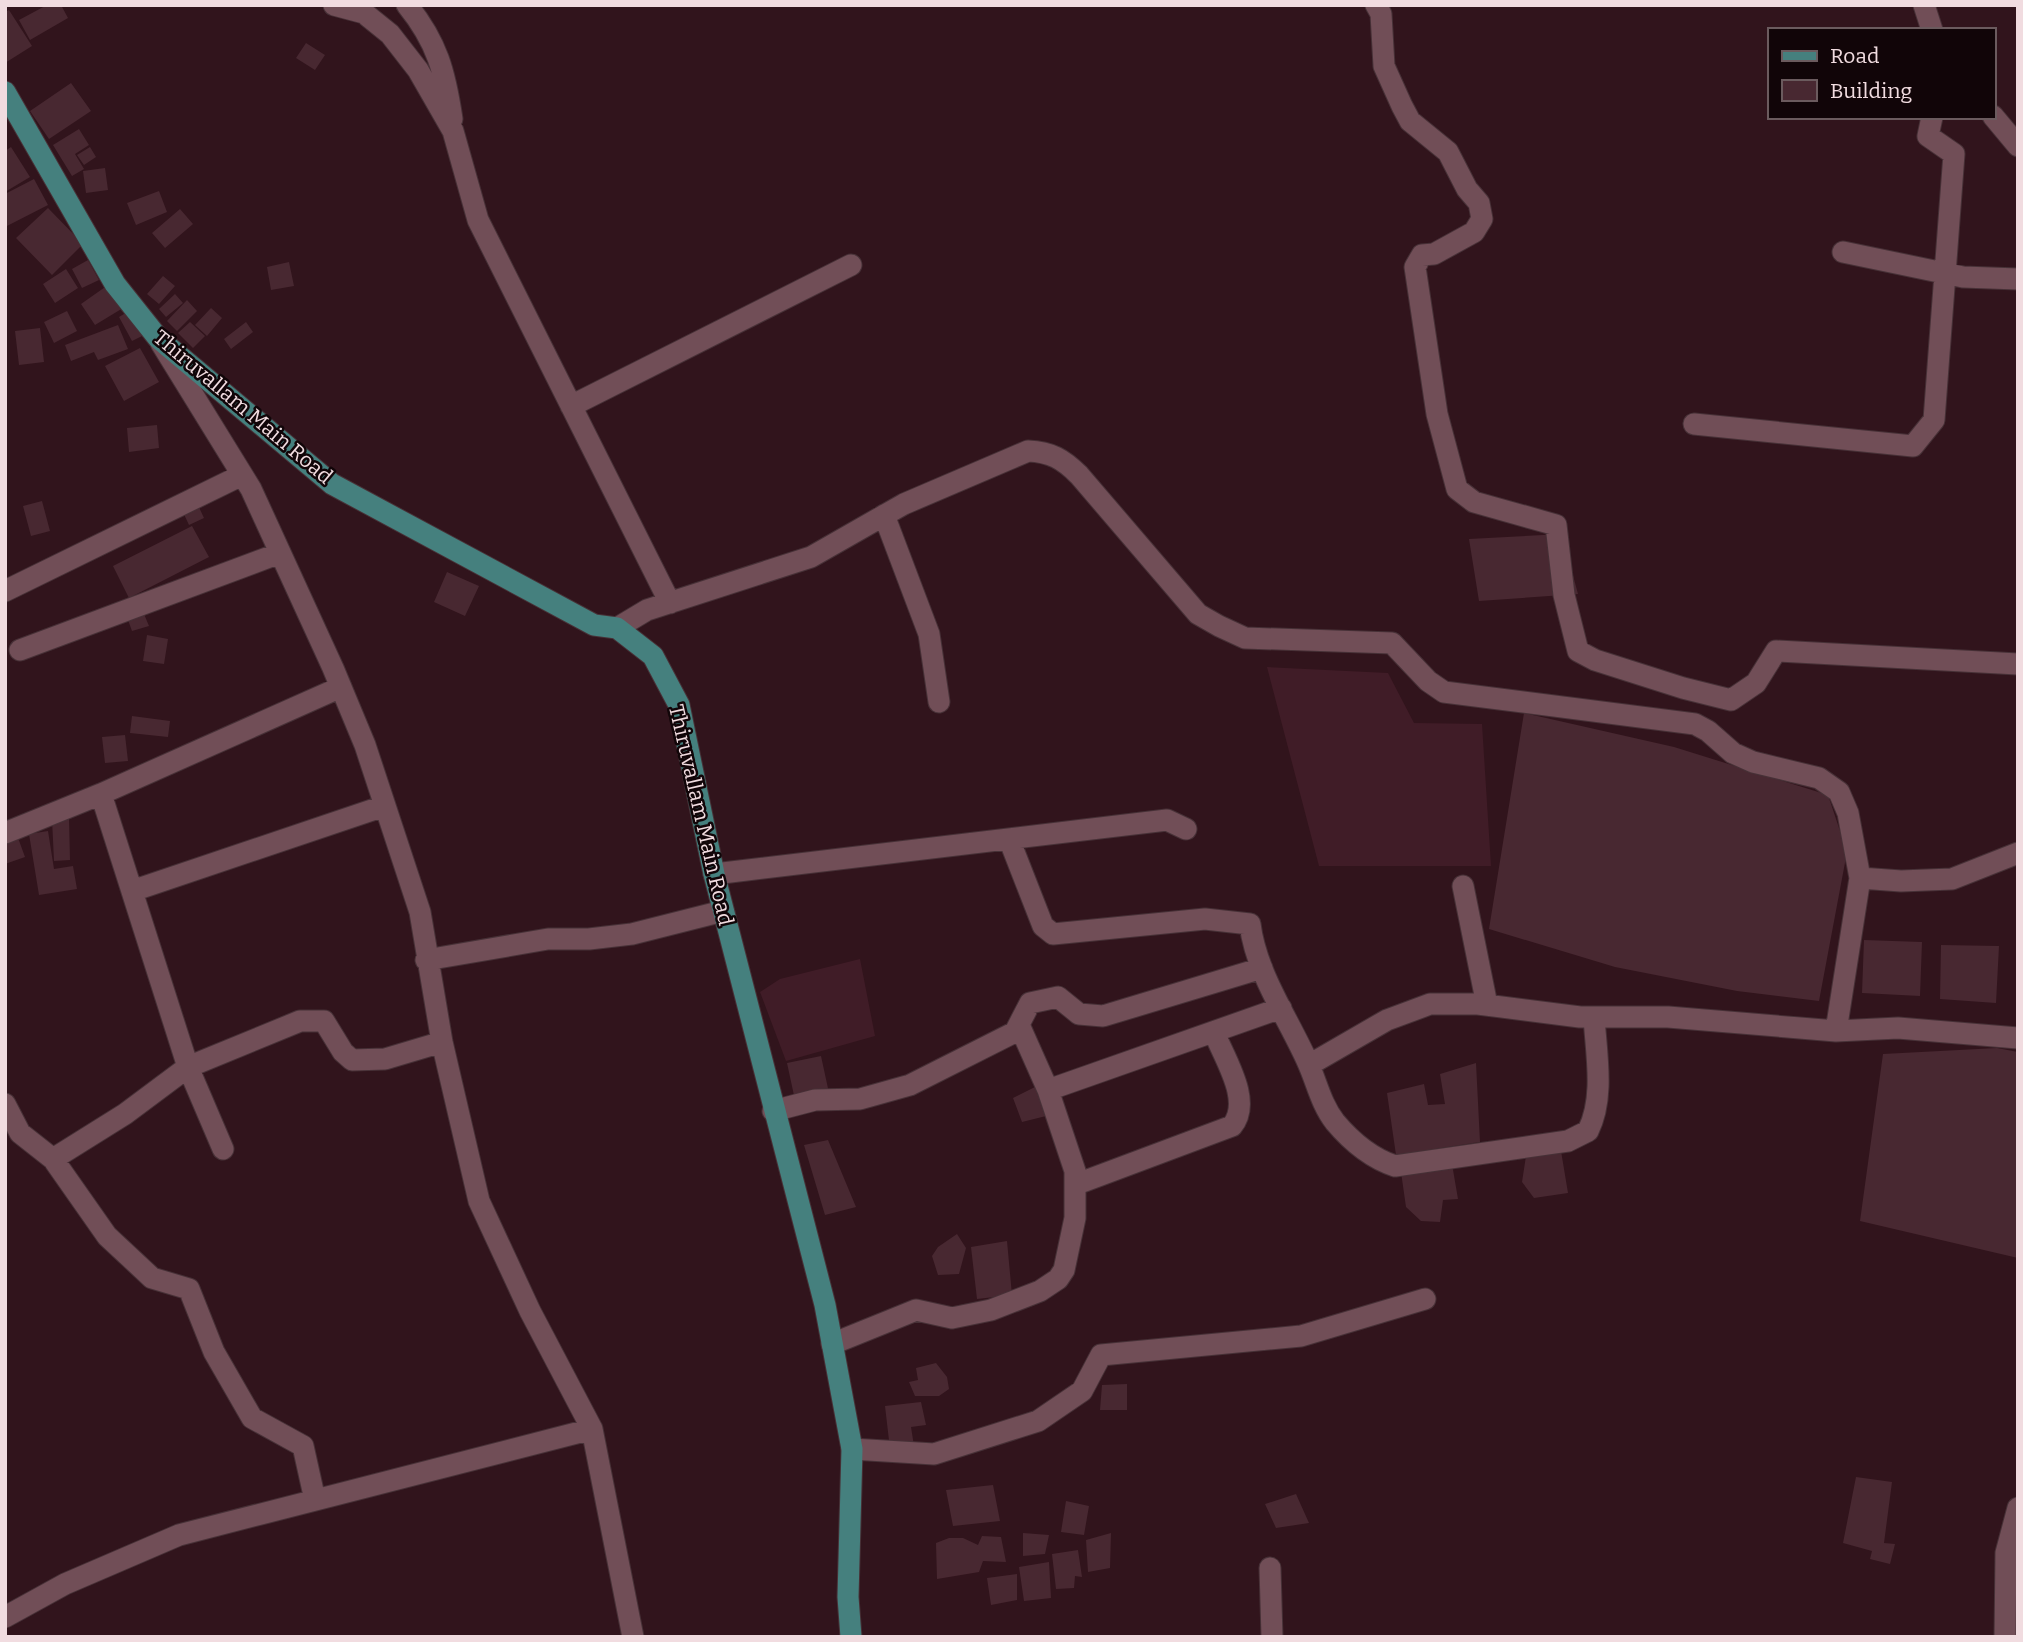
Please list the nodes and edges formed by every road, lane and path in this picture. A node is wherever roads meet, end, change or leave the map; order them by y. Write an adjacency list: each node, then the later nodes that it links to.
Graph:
1 (334, 5): 9 (street)
2 (407, 5): 9 (street)
3 (1376, 5): 25 (street)
4 (1924, 5): 5 (street)
5 (1931, 28)
6 (5, 92): 15 (main road, Thiruvallam Main Road)
7 (1995, 118): 10 (street)
8 (1932, 119): 13 (street)
9 (453, 131): 16 (street)
10 (2018, 146)
11 (1843, 252): 13 (street)
12 (851, 265): 16 (street)
13 (1947, 273): 14 (street); 17 (street)
14 (2018, 279)
15 (158, 338): 18 (street); 23 (main road, Thiruvallam Main Road)
16 (572, 406): 22 (street)
17 (1694, 424)
18 (242, 475): 20 (street); 21 (street)
19 (884, 515): 22 (street); 27 (street); 35 (street)
20 (280, 553): 24 (street); 26 (street)
21 (5, 591)
22 (670, 603): 23 (street)
23 (617, 628): 34 (main road, Thiruvallam Main Road)
24 (20, 650)
25 (2018, 664)
26 (341, 687): 28 (street); 29 (street)
27 (939, 702)
28 (101, 794): 31 (street); 37 (street)
29 (384, 806): 37 (street); 39 (street)
30 (1186, 829): 32 (street)
31 (5, 833)
32 (1009, 839): 34 (street); 40 (street)
33 (2018, 853): 35 (street)
34 (714, 874): 38 (main road, Thiruvallam Main Road)
35 (1860, 878): 45 (street)
36 (1463, 887): 41 (street)
37 (132, 891): 50 (street)
38 (723, 911): 39 (street); 53 (main road, Thiruvallam Main Road)
39 (426, 960): 48 (street)
40 (1262, 968): 42 (street); 44 (street)
41 (1487, 1005): 43 (street); 49 (street)
42 (1281, 1008): 46 (street); 49 (street)
43 (1594, 1017): 45 (street); 49 (street)
44 (1020, 1027): 51 (street); 53 (street)
45 (1836, 1031): 47 (street)
46 (1214, 1032): 51 (street); 56 (street)
47 (2018, 1038)
48 (442, 1042): 50 (street); 59 (street)
49 (1309, 1065)
50 (188, 1067): 54 (street); 55 (street)
51 (1048, 1090): 56 (street)
52 (5, 1104): 55 (street)
53 (773, 1111): 58 (main road, Thiruvallam Main Road)
54 (223, 1149)
55 (53, 1159): 61 (street)
56 (1077, 1184): 58 (street)
57 (1425, 1299): 60 (street)
58 (832, 1344): 60 (main road, Thiruvallam Main Road)
59 (592, 1429): 61 (street); 65 (street)
60 (852, 1448): 66 (main road, Thiruvallam Main Road)
61 (316, 1500): 64 (street)
62 (2018, 1508): 68 (street)
63 (1270, 1567): 67 (street)
64 (5, 1618)
65 (633, 1637)
66 (851, 1637)
67 (1272, 1637)
68 (2005, 1637)

